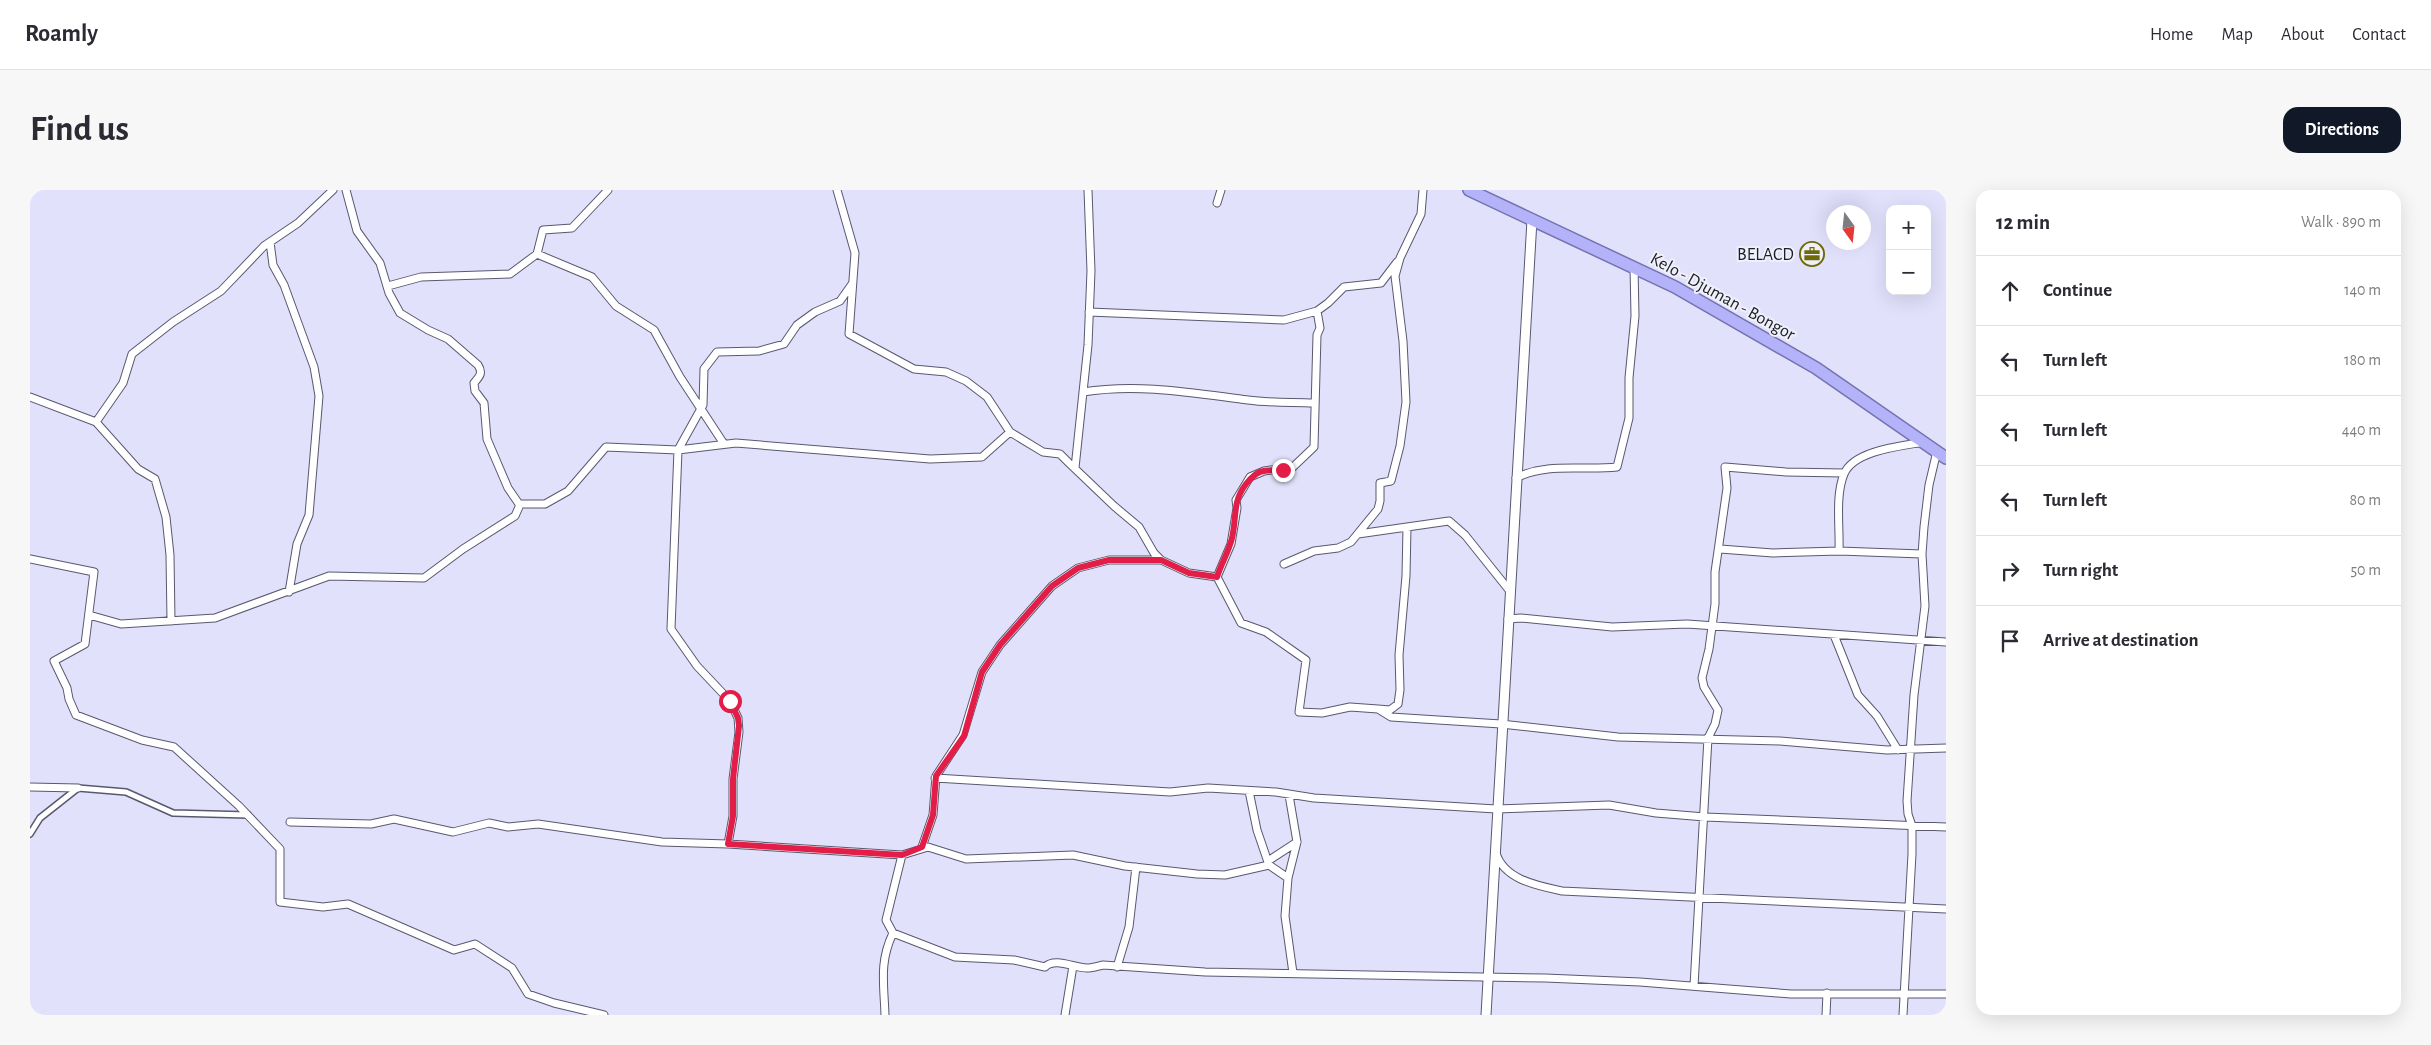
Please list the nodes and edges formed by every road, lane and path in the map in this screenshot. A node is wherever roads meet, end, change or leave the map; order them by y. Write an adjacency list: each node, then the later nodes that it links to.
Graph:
1 (333, 190): 11 (street)
2 (346, 190): 16 (street)
3 (608, 190): 12 (street)
4 (837, 190): 15 (street)
5 (1088, 190): 18 (street)
6 (1221, 190): 9 (street)
7 (1423, 190): 13 (street)
8 (1468, 190): 10 (highway, Kelo - Djuman - Bongor)
9 (1217, 203)
10 (1532, 220): 14 (highway, Kelo - Djuman - Bongor); 31 (street)
11 (270, 242): 23 (street); 43 (street)
12 (537, 254): 16 (street); 22 (street)
13 (1400, 258): 17 (street); 34 (street)
14 (1634, 267): 25 (highway, Kelo - Djuman - Bongor); 31 (street)
15 (853, 284): 22 (street); 24 (street)
16 (388, 286): 27 (street)
17 (1317, 311): 18 (street); 21 (street)
18 (1089, 312): 19 (street)
19 (1083, 392): 21 (street); 29 (street)
20 (30, 397): 23 (street)
21 (1314, 403): 41 (street)
22 (700, 410): 26 (street); 27 (street)
23 (96, 422): 46 (street)
24 (1010, 432): 26 (street); 29 (street)
25 (1924, 442): 28 (highway, Kelo - Djuman - Bongor); 30 (street)
26 (724, 444): 27 (street)
27 (678, 450): 70 (street)
28 (1941, 455): 37 (street)
29 (1075, 468): 39 (street)
30 (1844, 473): 35 (street); 36 (street)
31 (1516, 478): 42 (street)
32 (519, 507): 43 (street)
33 (1407, 527): 34 (street); 42 (street); 51 (street)
34 (1358, 534): 40 (street)
35 (1720, 549): 36 (street); 47 (street)
36 (1839, 551): 37 (street)
37 (1922, 554): 49 (street)
38 (30, 559): 44 (street)
39 (1161, 560): 41 (street); 57 (street)
40 (1284, 564)
41 (1217, 577): 51 (street)
42 (1509, 590): 45 (street)
43 (289, 592): 46 (street)
44 (89, 615): 46 (street); 63 (street)
45 (1508, 619): 47 (street); 52 (street)
46 (171, 621)
47 (1712, 626): 48 (street); 53 (street)
48 (1834, 635): 49 (street); 55 (street)
49 (1919, 640): 50 (street); 56 (street)
50 (1946, 642)
51 (1378, 709): 52 (street)
52 (1501, 724): 53 (street); 62 (street)
53 (1708, 738): 55 (street); 64 (street)
54 (1946, 748): 56 (street)
55 (1898, 750): 56 (street)
56 (1910, 750): 66 (street)
57 (936, 778): 60 (street); 71 (street)
58 (30, 787): 59 (street)
59 (78, 788): 63 (street); 68 (street)
60 (1249, 791): 61 (street); 74 (street)
61 (1289, 794): 62 (street); 69 (street)
62 (1496, 809): 64 (street); 72 (street)
63 (248, 815): 89 (street)
64 (1705, 817): 66 (street); 77 (street)
65 (290, 822): 70 (street)
66 (1912, 826): 67 (street); 78 (street)
67 (1946, 827)
68 (30, 834)
69 (1297, 842): 74 (street); 76 (street)
70 (728, 844): 73 (street)
71 (922, 847): 73 (street); 75 (street)
72 (1494, 848): 77 (street); 84 (street)
73 (902, 855): 80 (street)
74 (1268, 863): 75 (street); 76 (street)
75 (1136, 867): 82 (street)
76 (1288, 878): 83 (street)
77 (1699, 896): 78 (street); 85 (street)
78 (1910, 907): 79 (street); 87 (street)
79 (1946, 909)
80 (893, 933): 81 (street); 90 (street)
81 (1073, 966): 82 (street); 91 (street)
82 (1117, 967): 83 (street)
83 (1293, 973): 84 (street)
84 (1488, 976): 85 (street); 92 (street)
85 (1694, 986): 86 (street)
86 (1828, 993): 87 (street); 93 (street)
87 (1904, 994): 88 (street); 94 (street)
88 (1946, 994)
89 (604, 1015)
90 (884, 1015)
91 (1065, 1015)
92 (1486, 1015)
93 (1826, 1015)
94 (1903, 1015)

